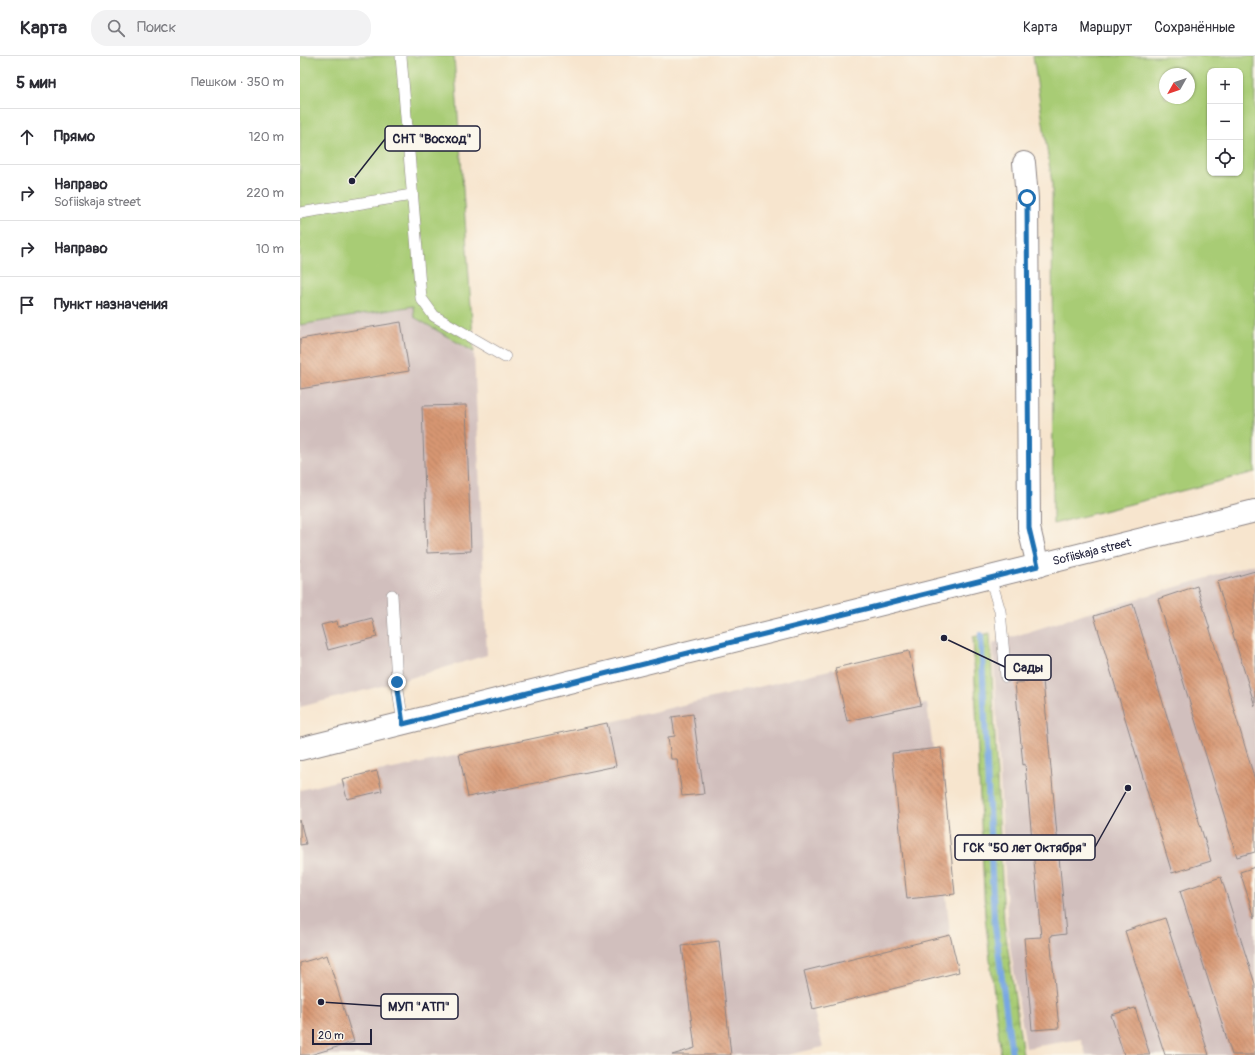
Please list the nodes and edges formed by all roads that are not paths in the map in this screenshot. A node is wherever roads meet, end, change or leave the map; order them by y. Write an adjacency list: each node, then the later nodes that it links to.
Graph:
1 (401, 56): 3 (lane)
2 (1024, 163): 7 (main road)
3 (412, 196): 4 (lane); 5 (lane)
4 (300, 213)
5 (506, 356)
6 (1255, 511): 7 (main road, Sofiiskaja street)
7 (1038, 566): 8 (main road, Sofiiskaja street)
8 (990, 578): 10 (lane); 11 (main road, Sofiiskaja street)
9 (392, 595): 11 (lane)
10 (1006, 677)
11 (403, 724): 12 (main road, Sofiiskaja street)
12 (300, 749)

